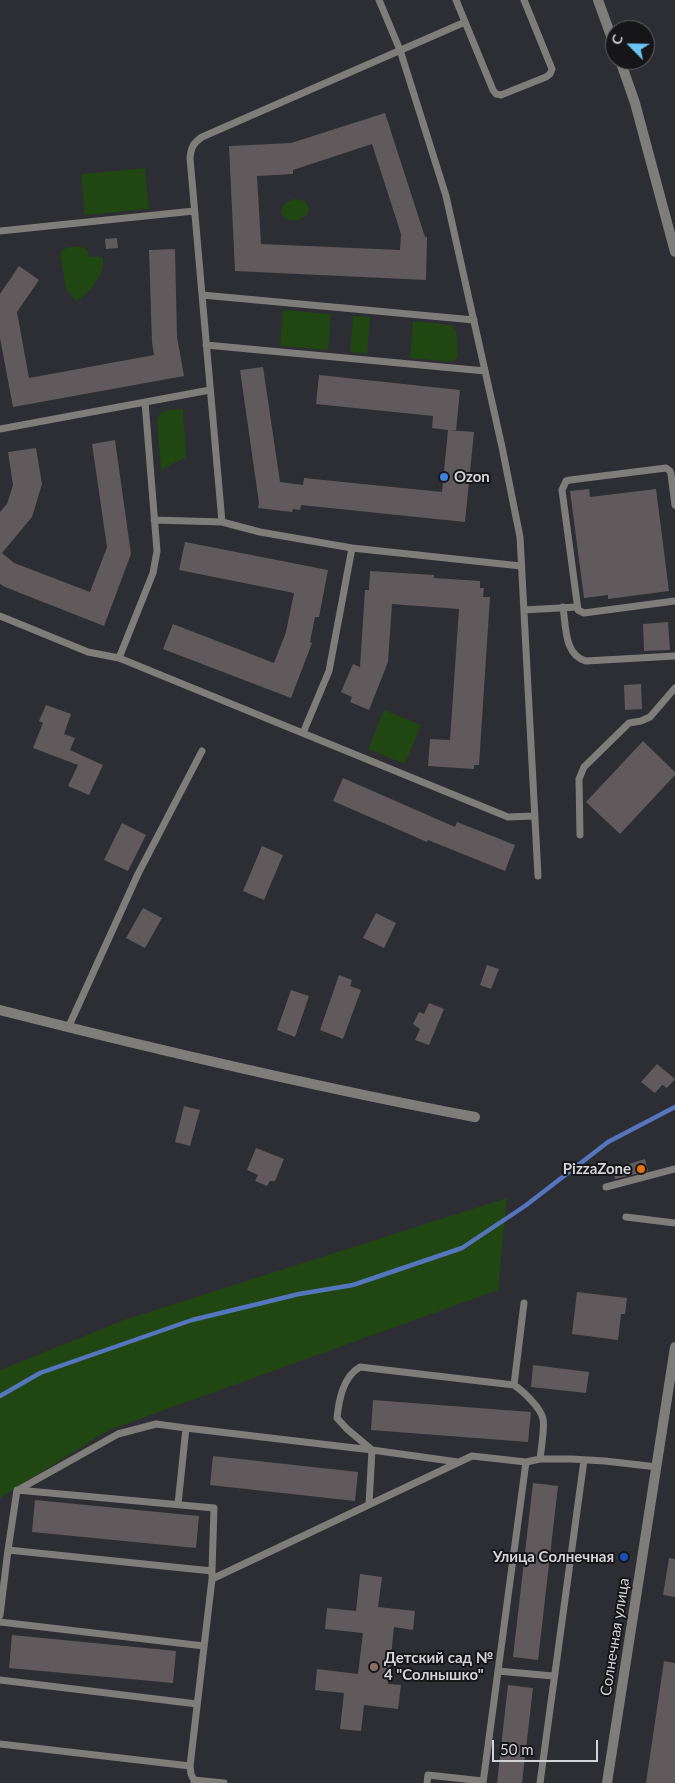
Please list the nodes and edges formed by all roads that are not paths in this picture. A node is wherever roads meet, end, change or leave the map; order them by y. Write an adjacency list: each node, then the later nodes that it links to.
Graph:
1 (379, 0): 7 (lane)
2 (456, 0): 6 (lane)
3 (524, 0): 6 (lane)
4 (598, 0): 5 (street)
5 (605, 20)
6 (465, 22): 7 (lane)
7 (400, 50): 9 (lane); 13 (lane)
8 (623, 70): 11 (street)
9 (194, 212): 10 (lane); 12 (lane)
10 (0, 231)
11 (675, 252)
12 (202, 295): 13 (lane); 14 (lane)
13 (474, 320): 15 (lane)
14 (206, 346): 15 (lane); 16 (lane)
15 (485, 371): 23 (lane)
16 (210, 390): 17 (lane); 21 (lane)
17 (145, 402): 18 (lane); 20 (lane)
18 (0, 429)
19 (675, 505): 26 (lane)
20 (154, 520): 21 (lane); 30 (lane)
21 (222, 522): 22 (lane)
22 (352, 548): 23 (lane); 32 (lane)
23 (521, 566): 27 (lane)
24 (675, 601): 26 (lane)
25 (563, 607): 26 (lane); 27 (lane); 29 (lane)
26 (577, 607)
27 (524, 610): 34 (lane)
28 (0, 616): 30 (lane)
29 (675, 656)
30 (119, 658): 32 (lane)
31 (675, 688): 35 (lane)
32 (303, 734): 34 (lane)
33 (202, 751): 38 (lane)
34 (535, 816): 36 (lane)
35 (580, 835)
36 (538, 876)
37 (0, 1010): 38 (street)
38 (68, 1028): 39 (street)
39 (475, 1117)
40 (675, 1169): 41 (lane)
41 (606, 1187)
42 (626, 1217): 43 (lane)
43 (675, 1223)
44 (524, 1303): 46 (lane)
45 (675, 1347): 53 (street, Солнечная улица)
46 (514, 1385): 48 (lane); 49 (lane)
47 (186, 1428): 48 (lane); 54 (lane); 55 (lane)
48 (372, 1450): 51 (lane); 56 (lane)
49 (540, 1459): 50 (lane); 52 (lane)
50 (584, 1460): 53 (lane); 64 (lane)
51 (458, 1462): 52 (lane); 56 (lane)
52 (526, 1462): 63 (lane)
53 (657, 1467): 74 (street, Солнечная улица)
54 (17, 1490): 55 (lane); 57 (lane)
55 (178, 1504): 58 (lane)
56 (369, 1504): 59 (lane)
57 (8, 1550): 58 (lane); 60 (lane)
58 (212, 1571): 59 (lane)
59 (212, 1579): 62 (lane)
60 (0, 1615)
61 (0, 1622): 62 (lane)
62 (204, 1646): 66 (lane)
63 (498, 1670): 64 (lane); 70 (lane)
64 (554, 1676): 73 (lane)
65 (0, 1680): 66 (lane)
66 (197, 1704): 68 (lane)
67 (0, 1744): 68 (lane)
68 (190, 1766): 69 (lane)
69 (194, 1781): 71 (lane)
70 (483, 1782): 72 (lane)
71 (224, 1783)
72 (427, 1783)
73 (540, 1783)
74 (607, 1783)

